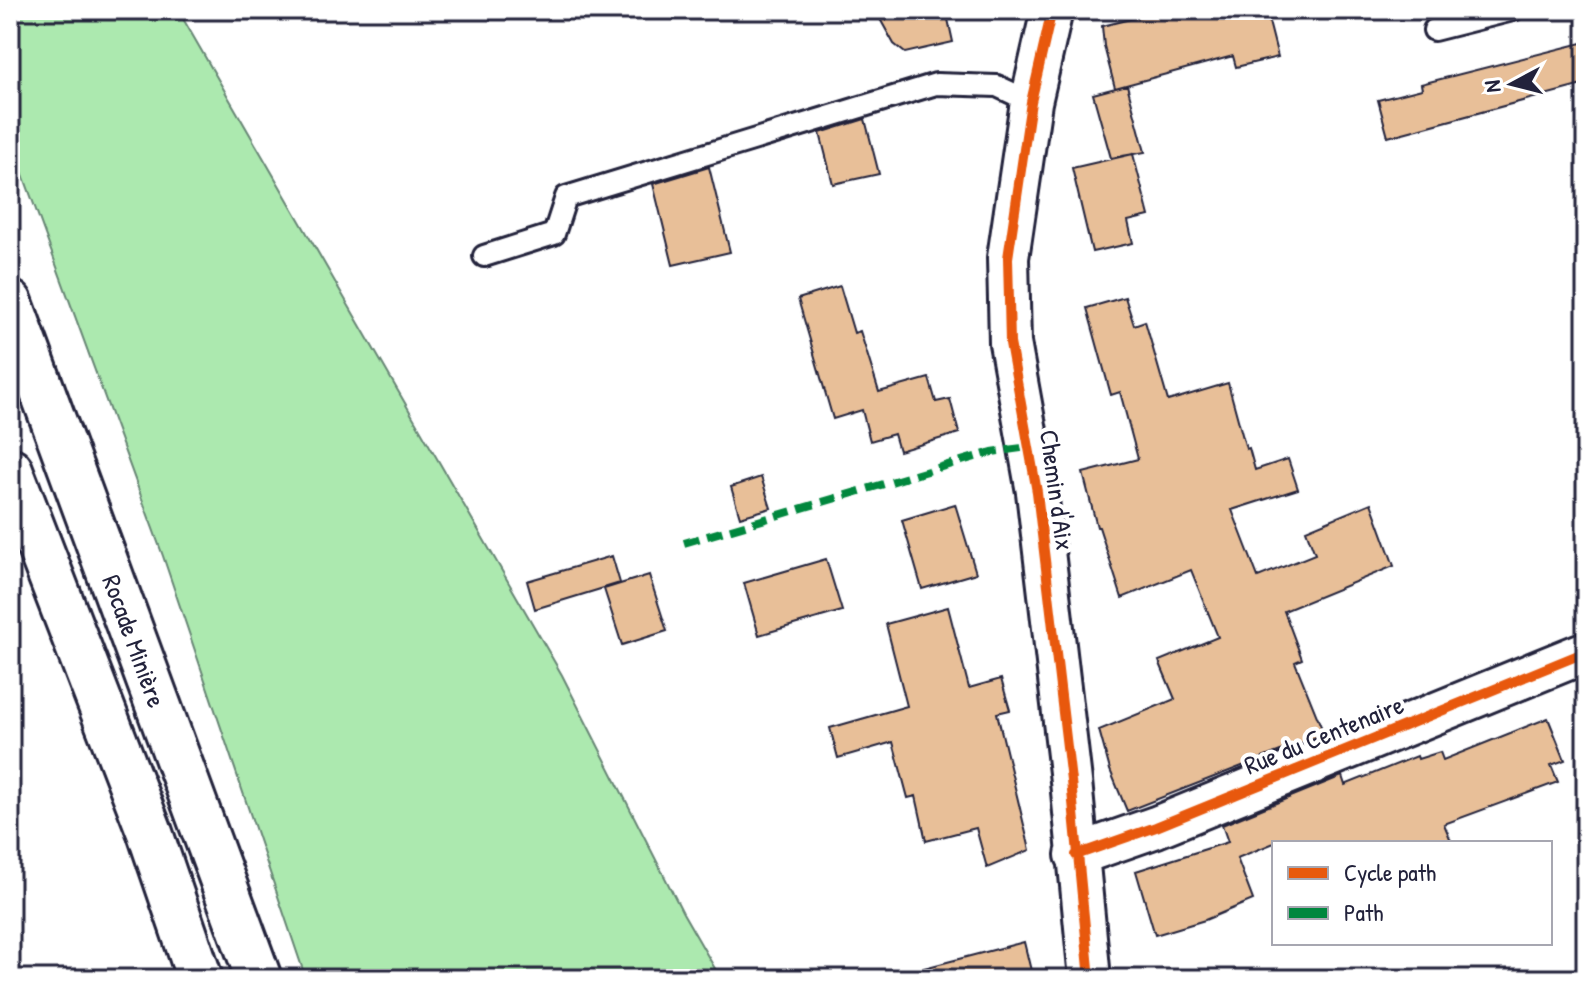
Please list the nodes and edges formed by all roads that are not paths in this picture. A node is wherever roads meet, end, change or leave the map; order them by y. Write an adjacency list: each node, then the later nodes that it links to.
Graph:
1 (1052, 10): 4 (street, Chemin d'Aix)
2 (1513, 10): 3 (lane)
3 (1434, 30)
4 (1031, 102): 5 (lane); 9 (street, Chemin d'Aix)
5 (484, 256)
6 (10, 303): 11 (highway, Rocade Minière)
7 (10, 470): 10 (highway, Rocade Minière)
8 (1586, 652): 9 (street, Rue du Centenaire)
9 (1076, 855): 12 (street, Chemin d'Aix)
10 (200, 979)
11 (259, 979)
12 (1090, 979)

